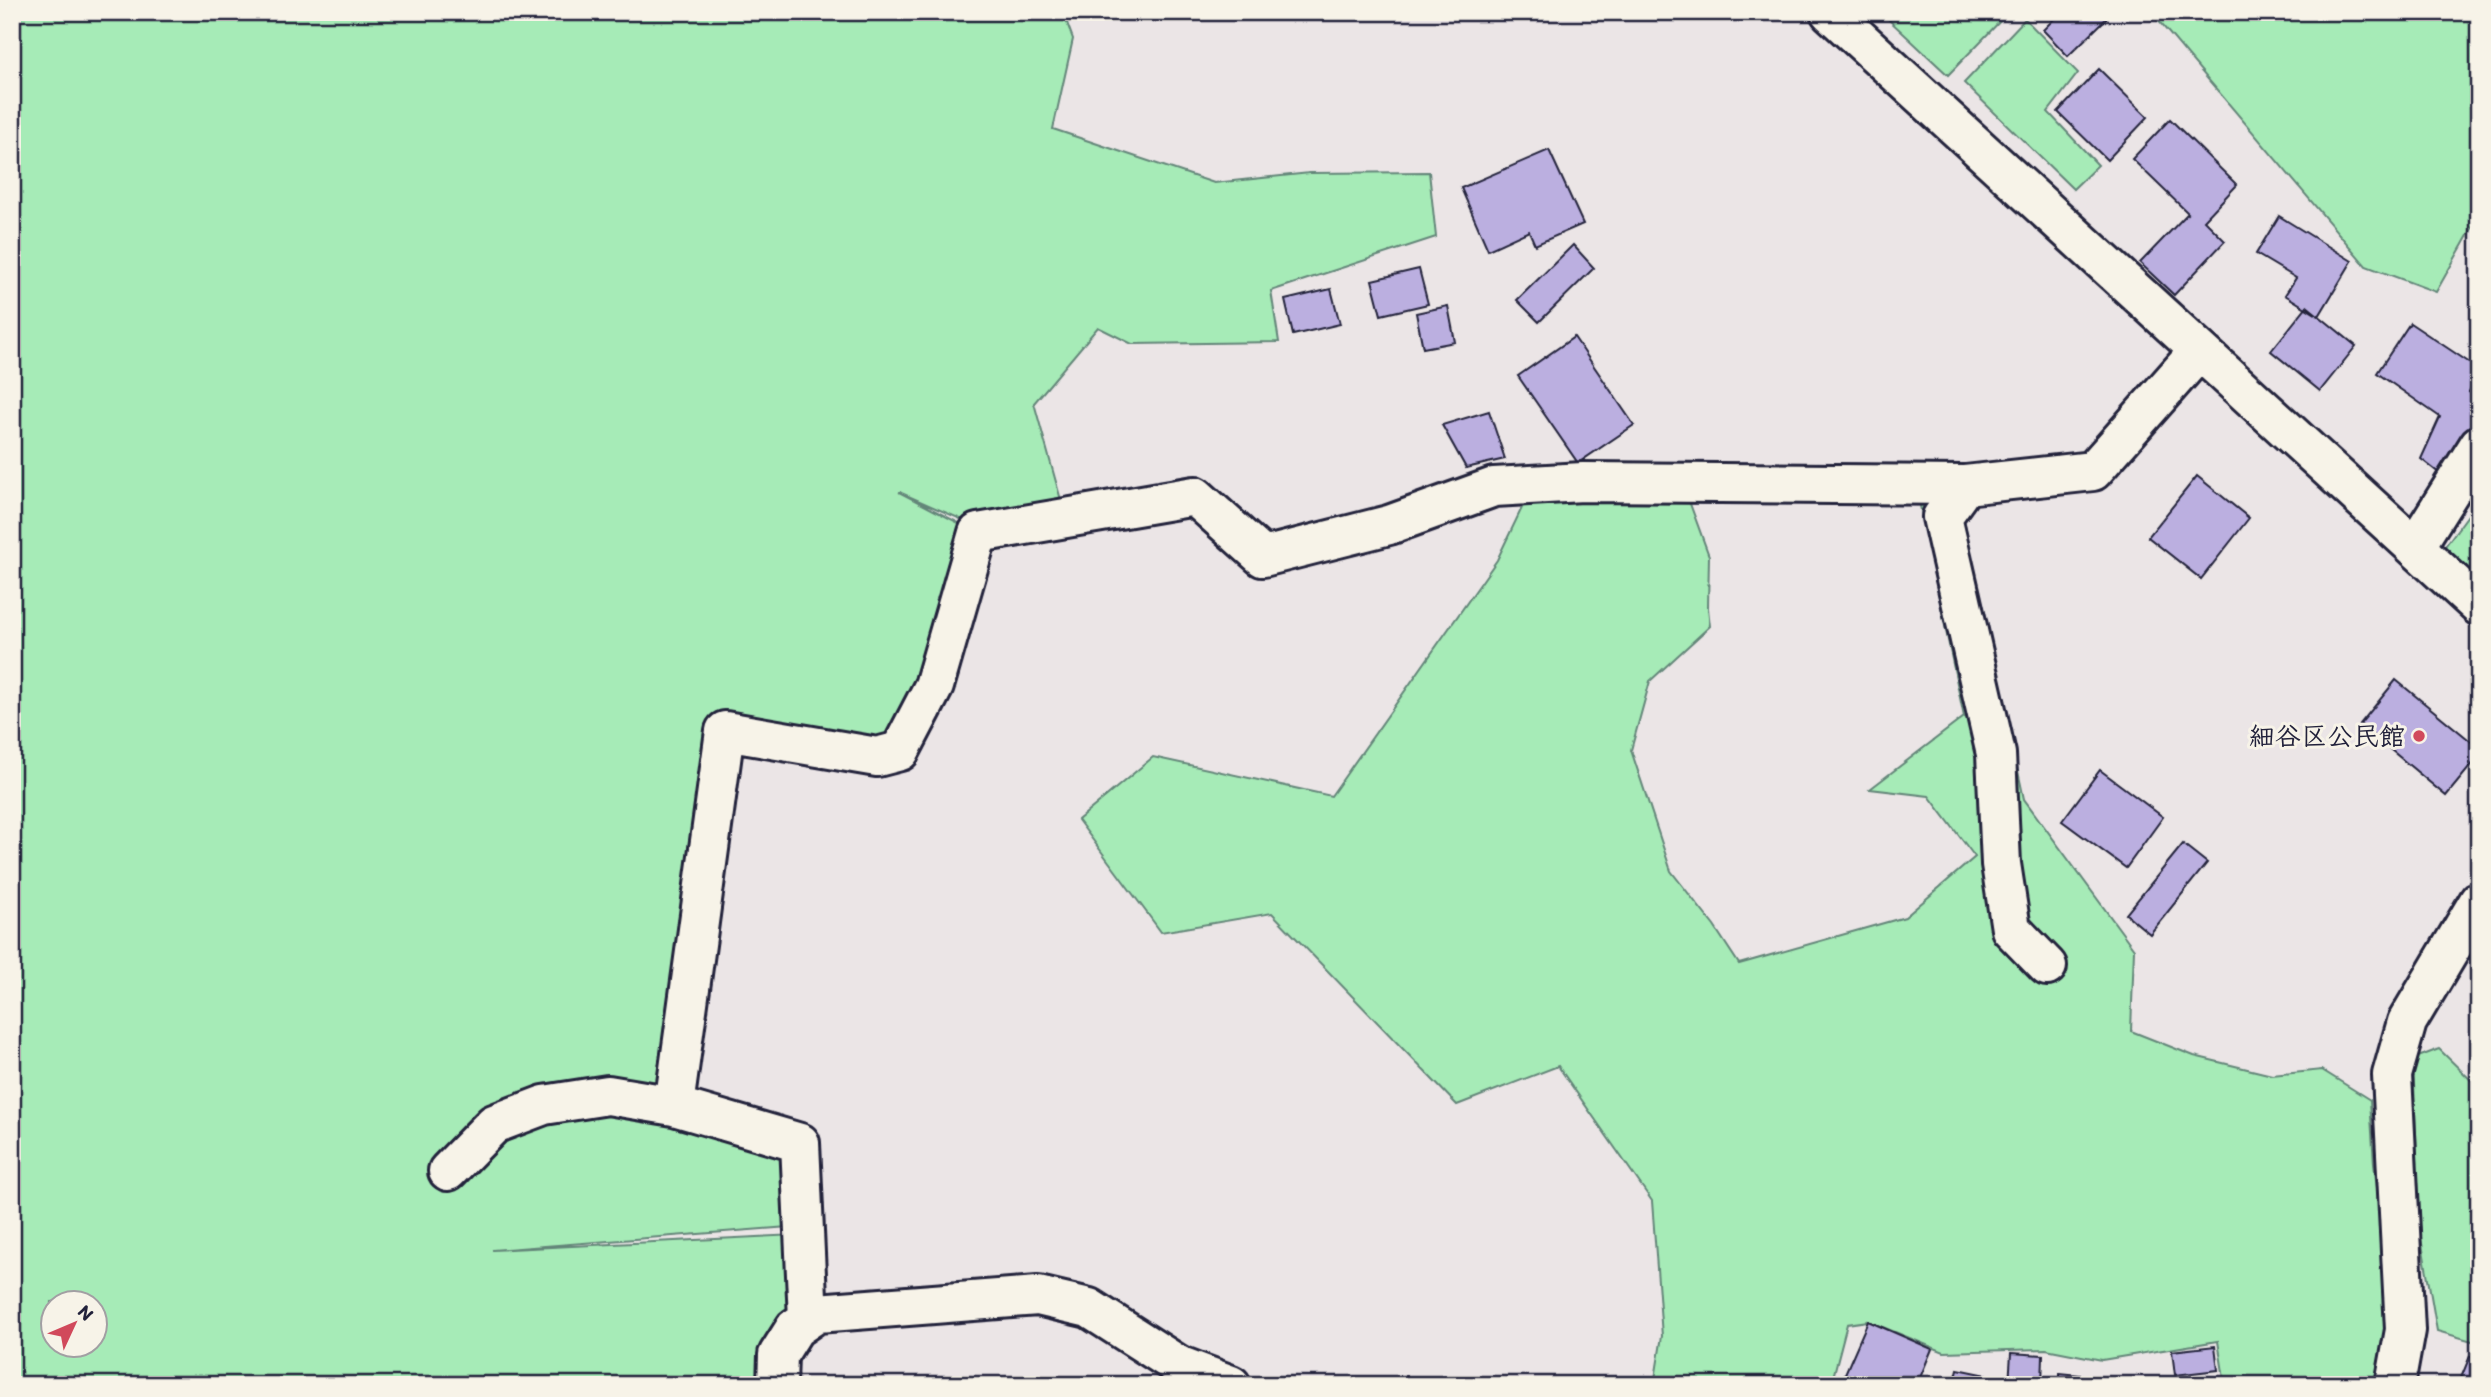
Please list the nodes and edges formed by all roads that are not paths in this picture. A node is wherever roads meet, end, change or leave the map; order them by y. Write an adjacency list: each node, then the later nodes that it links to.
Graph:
1 (1830, 12): 2 (street)
2 (2200, 351): 4 (street); 5 (street)
3 (2479, 445): 5 (street)
4 (1965, 485): 8 (street); 9 (street)
5 (2415, 547): 6 (street)
6 (2479, 606)
7 (2479, 901): 14 (street)
8 (2047, 966)
9 (674, 1106): 10 (street); 11 (street)
10 (448, 1171)
11 (808, 1319): 12 (street); 13 (street)
12 (777, 1385)
13 (1231, 1385)
14 (2395, 1385)

